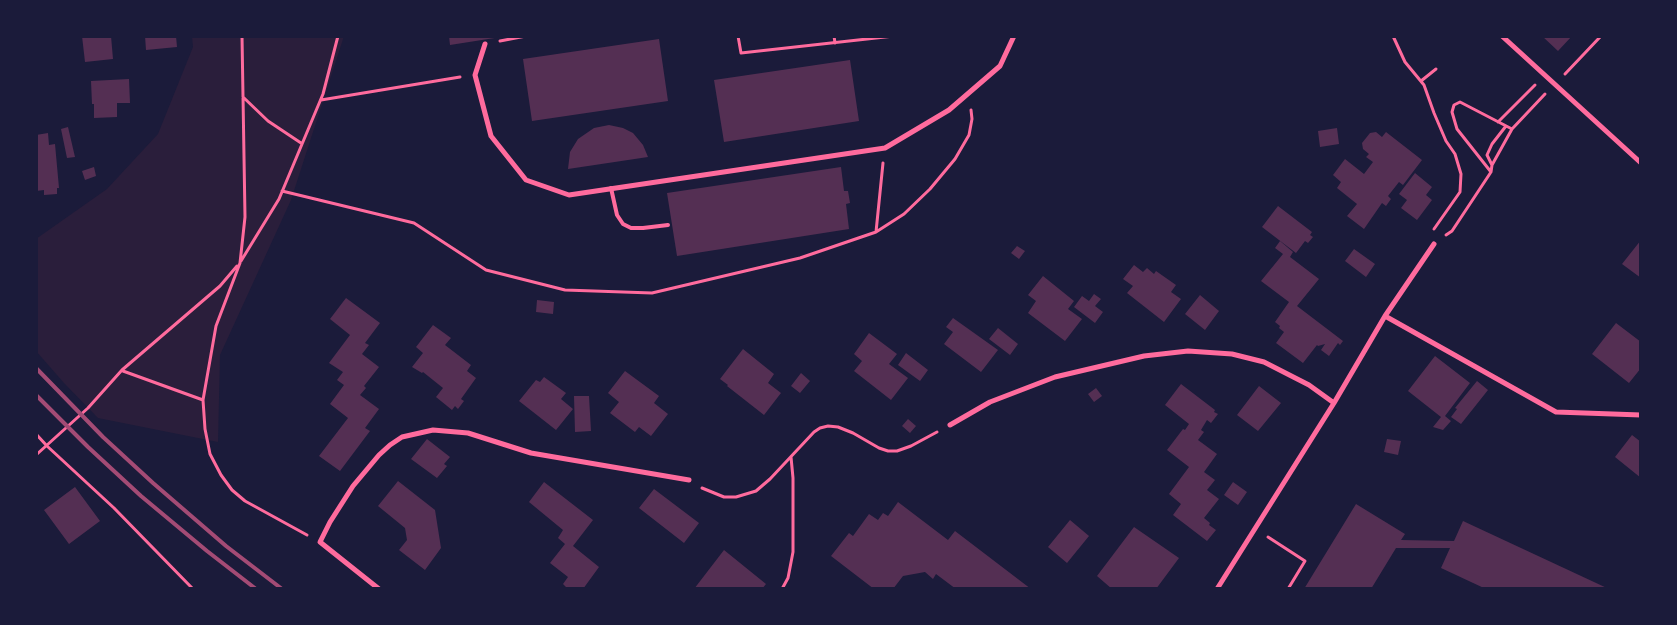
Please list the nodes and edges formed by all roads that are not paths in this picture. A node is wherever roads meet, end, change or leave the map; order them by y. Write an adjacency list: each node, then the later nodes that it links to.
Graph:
1 (1014, 36): 5 (street)
2 (1502, 36): 4 (street)
3 (484, 44): 5 (street)
4 (1641, 163)
5 (611, 188): 6 (lane)
6 (668, 225)
7 (1434, 244): 8 (street)
8 (1385, 316): 9 (street); 10 (street)
9 (1334, 403): 11 (street); 14 (street)
10 (1641, 416)
11 (950, 425)
12 (689, 480): 13 (street)
13 (379, 589)
14 (1217, 589)

